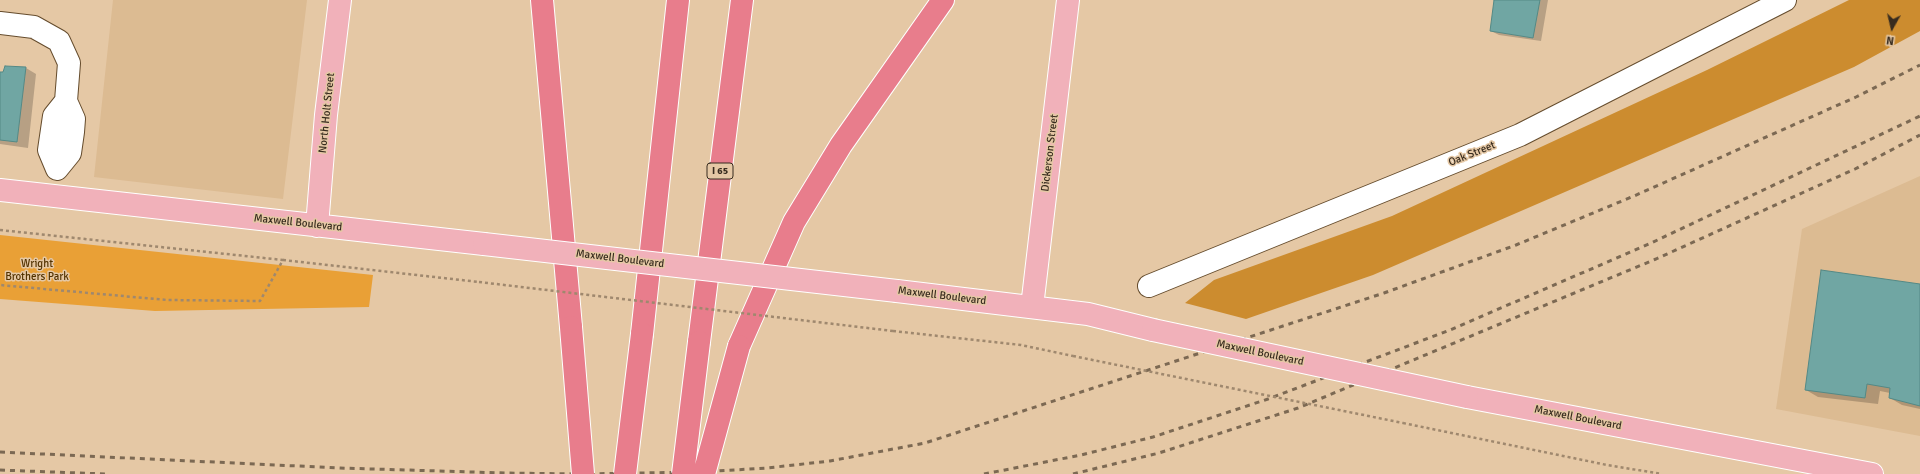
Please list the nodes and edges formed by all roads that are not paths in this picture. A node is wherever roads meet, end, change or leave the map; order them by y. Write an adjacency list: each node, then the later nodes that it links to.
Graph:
1 (340, 0): 11 (main road, North Holt Street)
2 (542, 0): 15 (highway, bridge)
3 (678, 0): 16 (highway, bridge)
4 (742, 0): 17 (highway, I 65, bridge)
5 (943, 0): 18 (highway, bridge)
6 (1068, 0): 13 (main road, Dickerson Street)
7 (1785, 0): 12 (street, Oak Street)
8 (0, 23): 10 (street)
9 (0, 190): 10 (main road, Maxwell Boulevard)
10 (54, 196): 11 (main road, Maxwell Boulevard)
11 (317, 226): 13 (main road, Maxwell Boulevard, bridge)
12 (1149, 286)
13 (1032, 307): 14 (main road, Maxwell Boulevard, bridge)
14 (1803, 468): 19 (main road, Maxwell Boulevard)
15 (583, 474)
16 (625, 474)
17 (683, 474)
18 (704, 474)
19 (1872, 474)

